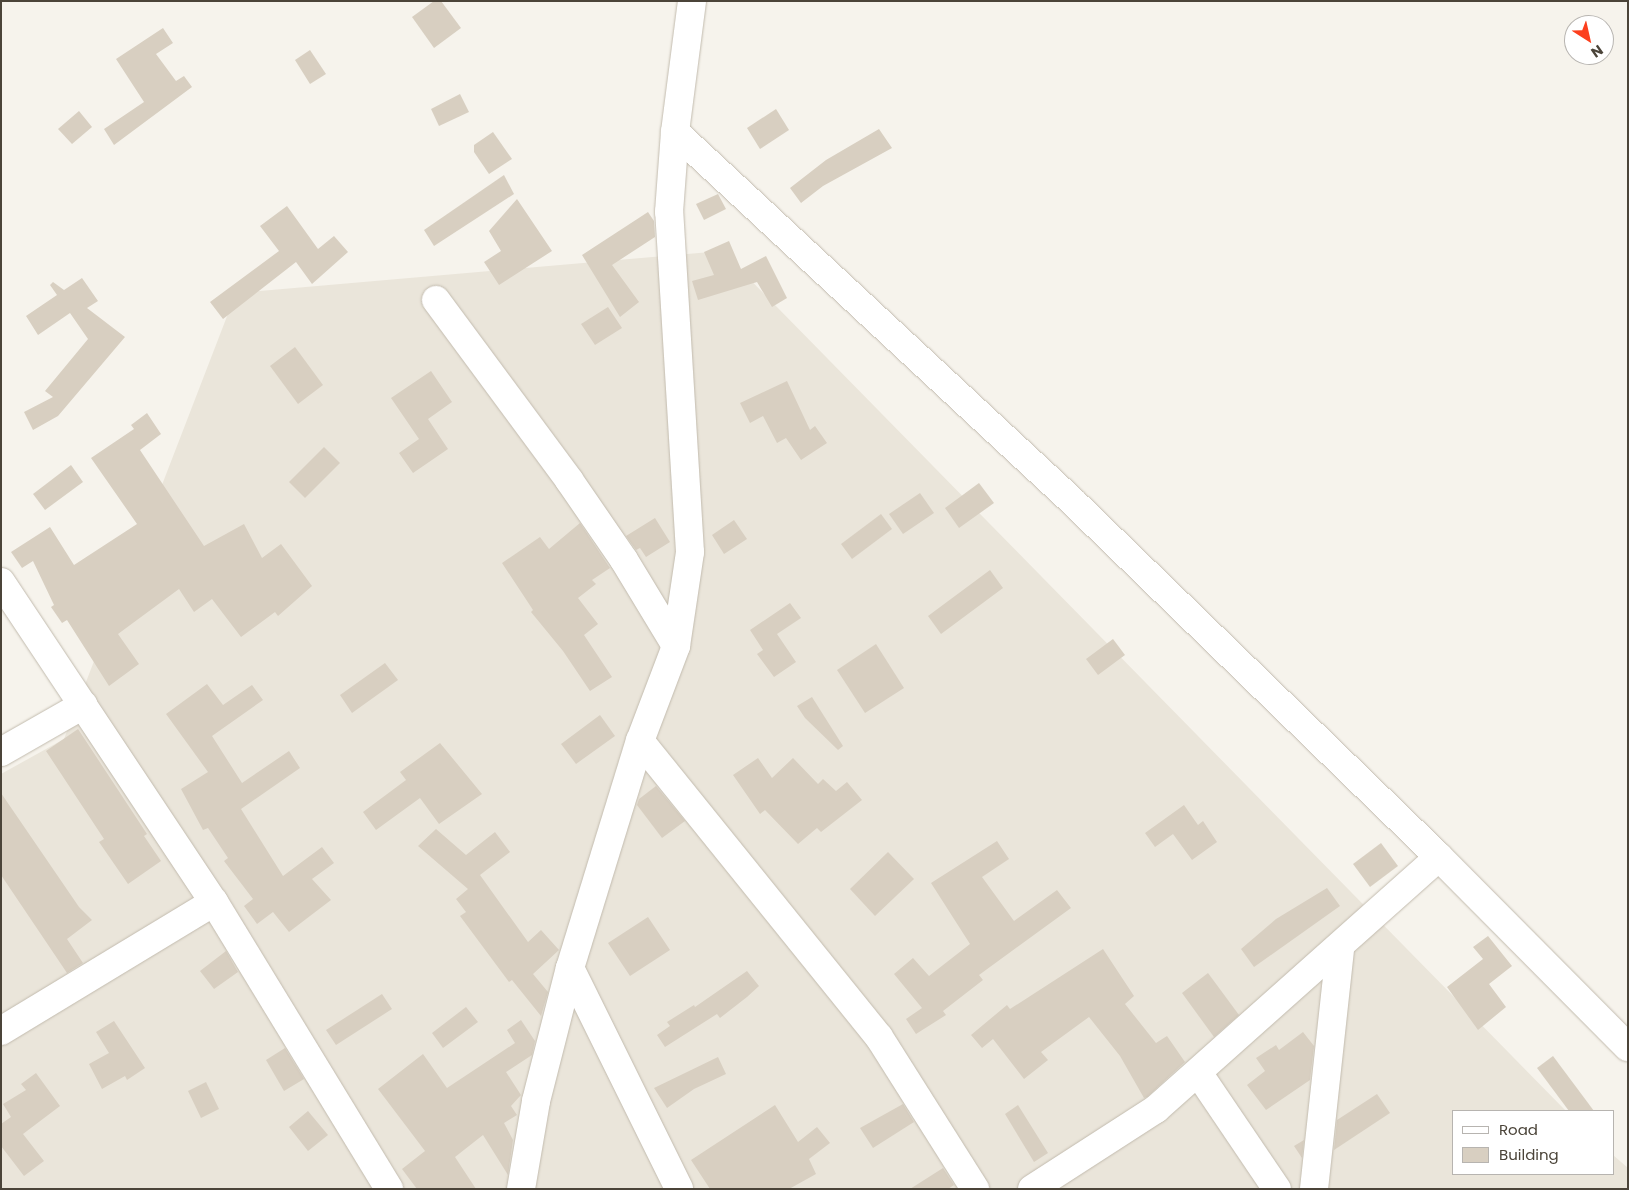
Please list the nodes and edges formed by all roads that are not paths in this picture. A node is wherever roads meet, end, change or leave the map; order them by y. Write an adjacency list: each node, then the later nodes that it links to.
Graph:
1 (692, 1): 2 (street)
2 (675, 132): 5 (street); 9 (street)
3 (436, 300): 5 (street)
4 (1, 582): 6 (street)
5 (676, 646): 7 (street)
6 (83, 705): 8 (street); 10 (street)
7 (640, 741): 12 (street); 19 (street)
8 (1, 752)
9 (1439, 857): 11 (street); 14 (street)
10 (214, 902): 13 (street); 16 (street)
11 (1340, 948): 15 (street); 22 (street)
12 (570, 968): 17 (street); 18 (street)
13 (1, 1031)
14 (1628, 1047)
15 (1199, 1074): 20 (street); 21 (street)
16 (389, 1189)
17 (521, 1189)
18 (679, 1189)
19 (975, 1189)
20 (1032, 1189)
21 (1277, 1189)
22 (1314, 1189)

